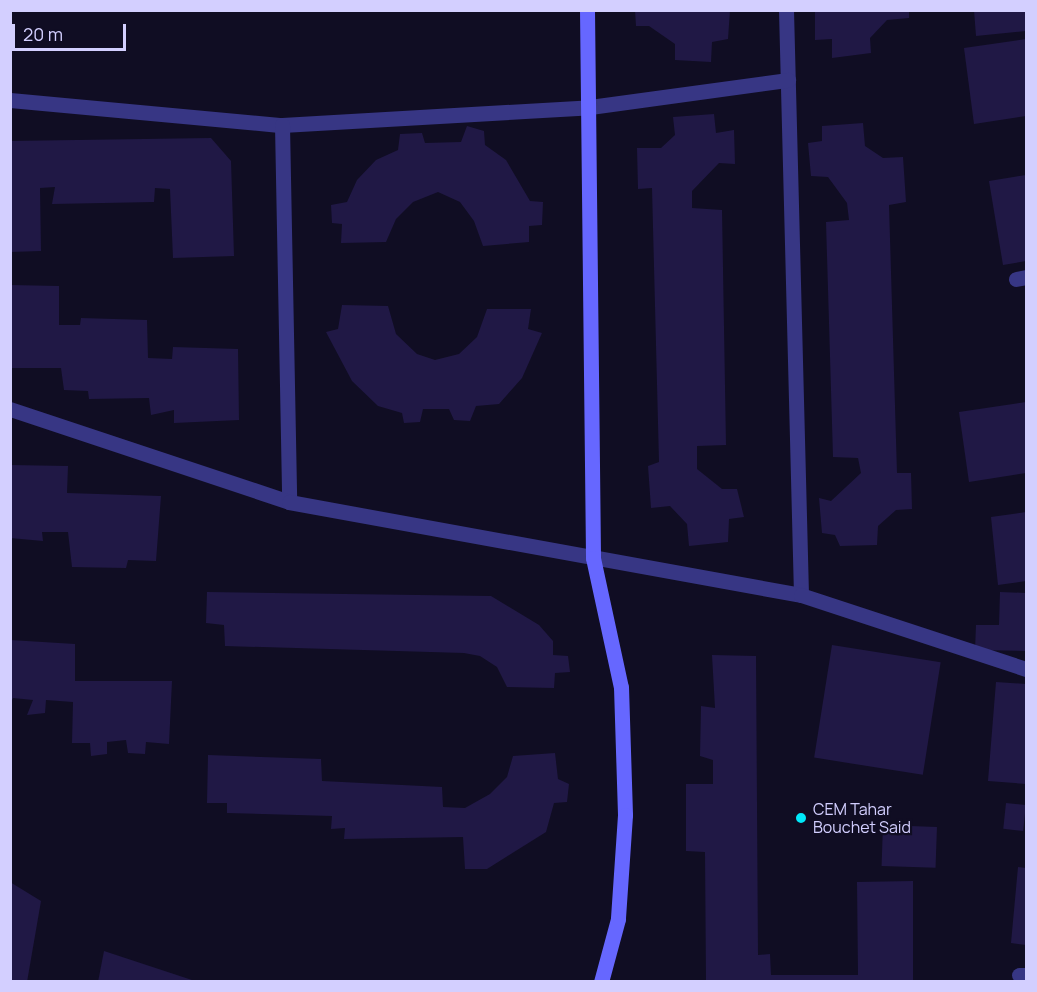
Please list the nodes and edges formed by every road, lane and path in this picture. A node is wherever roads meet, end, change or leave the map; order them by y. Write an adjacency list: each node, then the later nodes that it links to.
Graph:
1 (586, 10): 5 (street)
2 (786, 10): 3 (street)
3 (788, 80): 5 (street); 10 (street)
4 (10, 100): 6 (street)
5 (590, 107): 6 (street); 9 (street)
6 (282, 125): 8 (street)
7 (10, 409): 8 (street)
8 (289, 502): 9 (street)
9 (592, 558): 10 (street); 12 (street)
10 (801, 595): 11 (street)
11 (1026, 669)
12 (601, 981)

